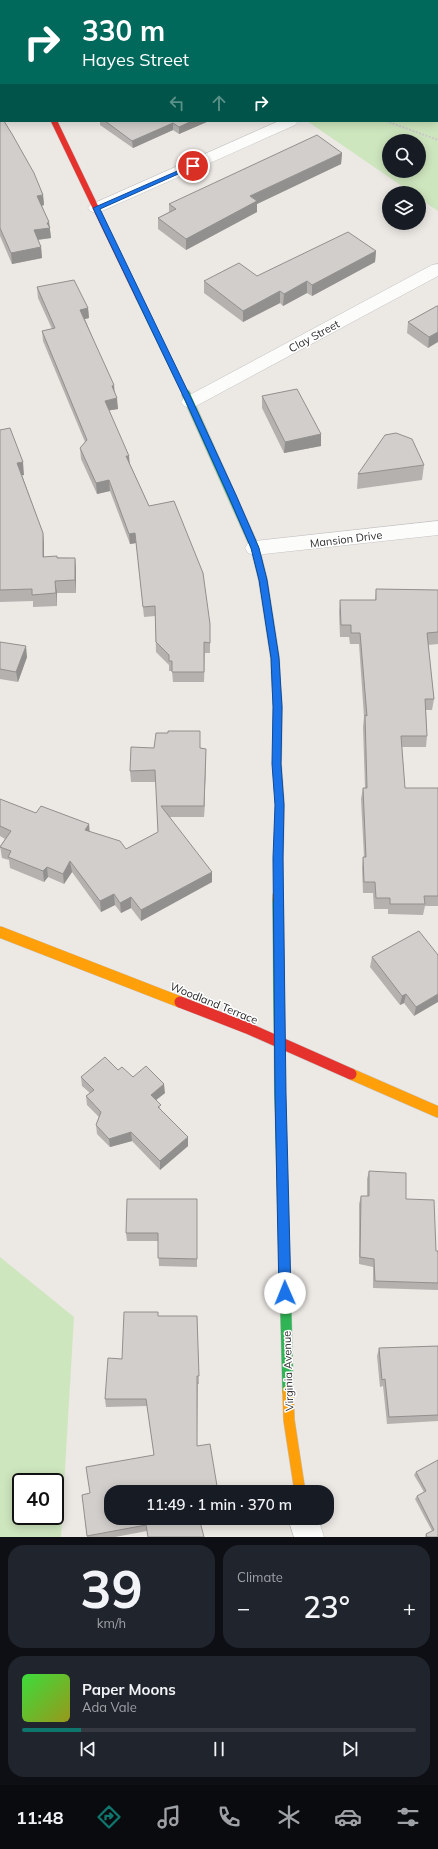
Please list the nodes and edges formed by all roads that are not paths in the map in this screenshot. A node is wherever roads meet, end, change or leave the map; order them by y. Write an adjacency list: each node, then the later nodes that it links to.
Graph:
1 (54, 122): 3 (street, Virginia Avenue)
2 (290, 122): 3 (street)
3 (96, 208): 5 (street, Virginia Avenue)
4 (438, 269): 5 (street, Clay Street)
5 (190, 402): 7 (street, Virginia Avenue)
6 (438, 528): 7 (street, Mansion Drive)
7 (255, 548): 9 (street, Virginia Avenue)
8 (0, 932): 9 (street, Woodland Terrace)
9 (280, 1042): 10 (street, Woodland Terrace); 11 (street, Virginia Avenue)
10 (438, 1112)
11 (299, 1485)
12 (306, 1525): 13 (street)
13 (309, 1537)

